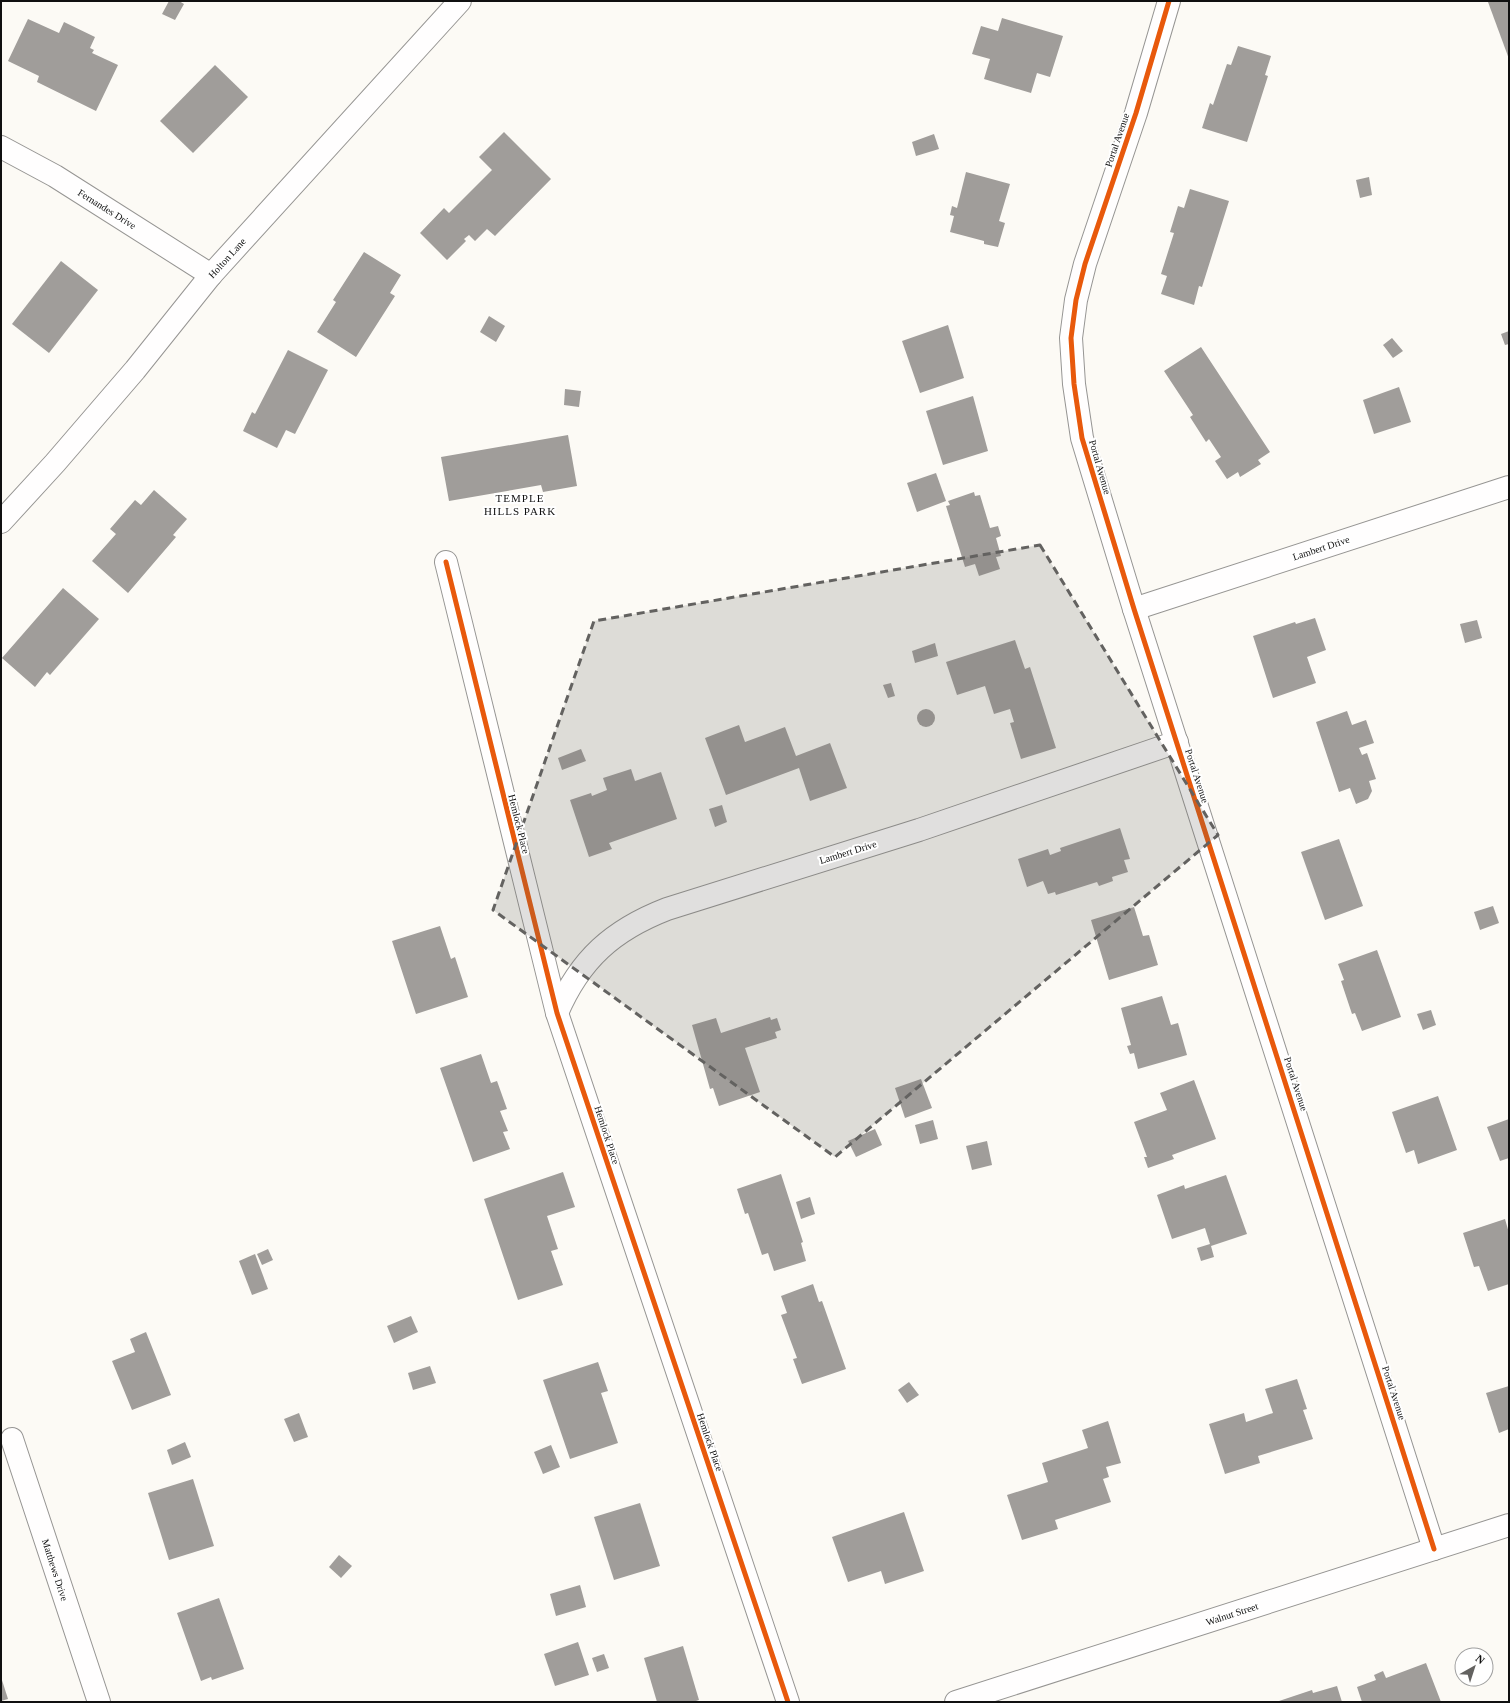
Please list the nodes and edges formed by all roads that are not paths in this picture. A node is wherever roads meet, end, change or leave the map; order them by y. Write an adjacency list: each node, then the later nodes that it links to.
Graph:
1 (460, 1): 4 (street, Holton Lane)
2 (1169, 1): 8 (street, Portal Avenue)
3 (1, 147): 4 (street, Fernandes Drive)
4 (211, 275): 6 (street, Holton Lane)
5 (1509, 486): 8 (street, Lambert Drive)
6 (1, 522)
7 (446, 562): 10 (street, Hemlock Place)
8 (1134, 609): 9 (street, Portal Avenue)
9 (1177, 742): 10 (street, Lambert Drive); 13 (street, Portal Avenue)
10 (557, 1013): 15 (street, Hemlock Place)
11 (12, 1439): 14 (street, Matthews Drive)
12 (1509, 1525): 13 (street, Walnut Street)
13 (1434, 1549): 16 (street, Walnut Street)
14 (99, 1702)
15 (788, 1702)
16 (956, 1702)

